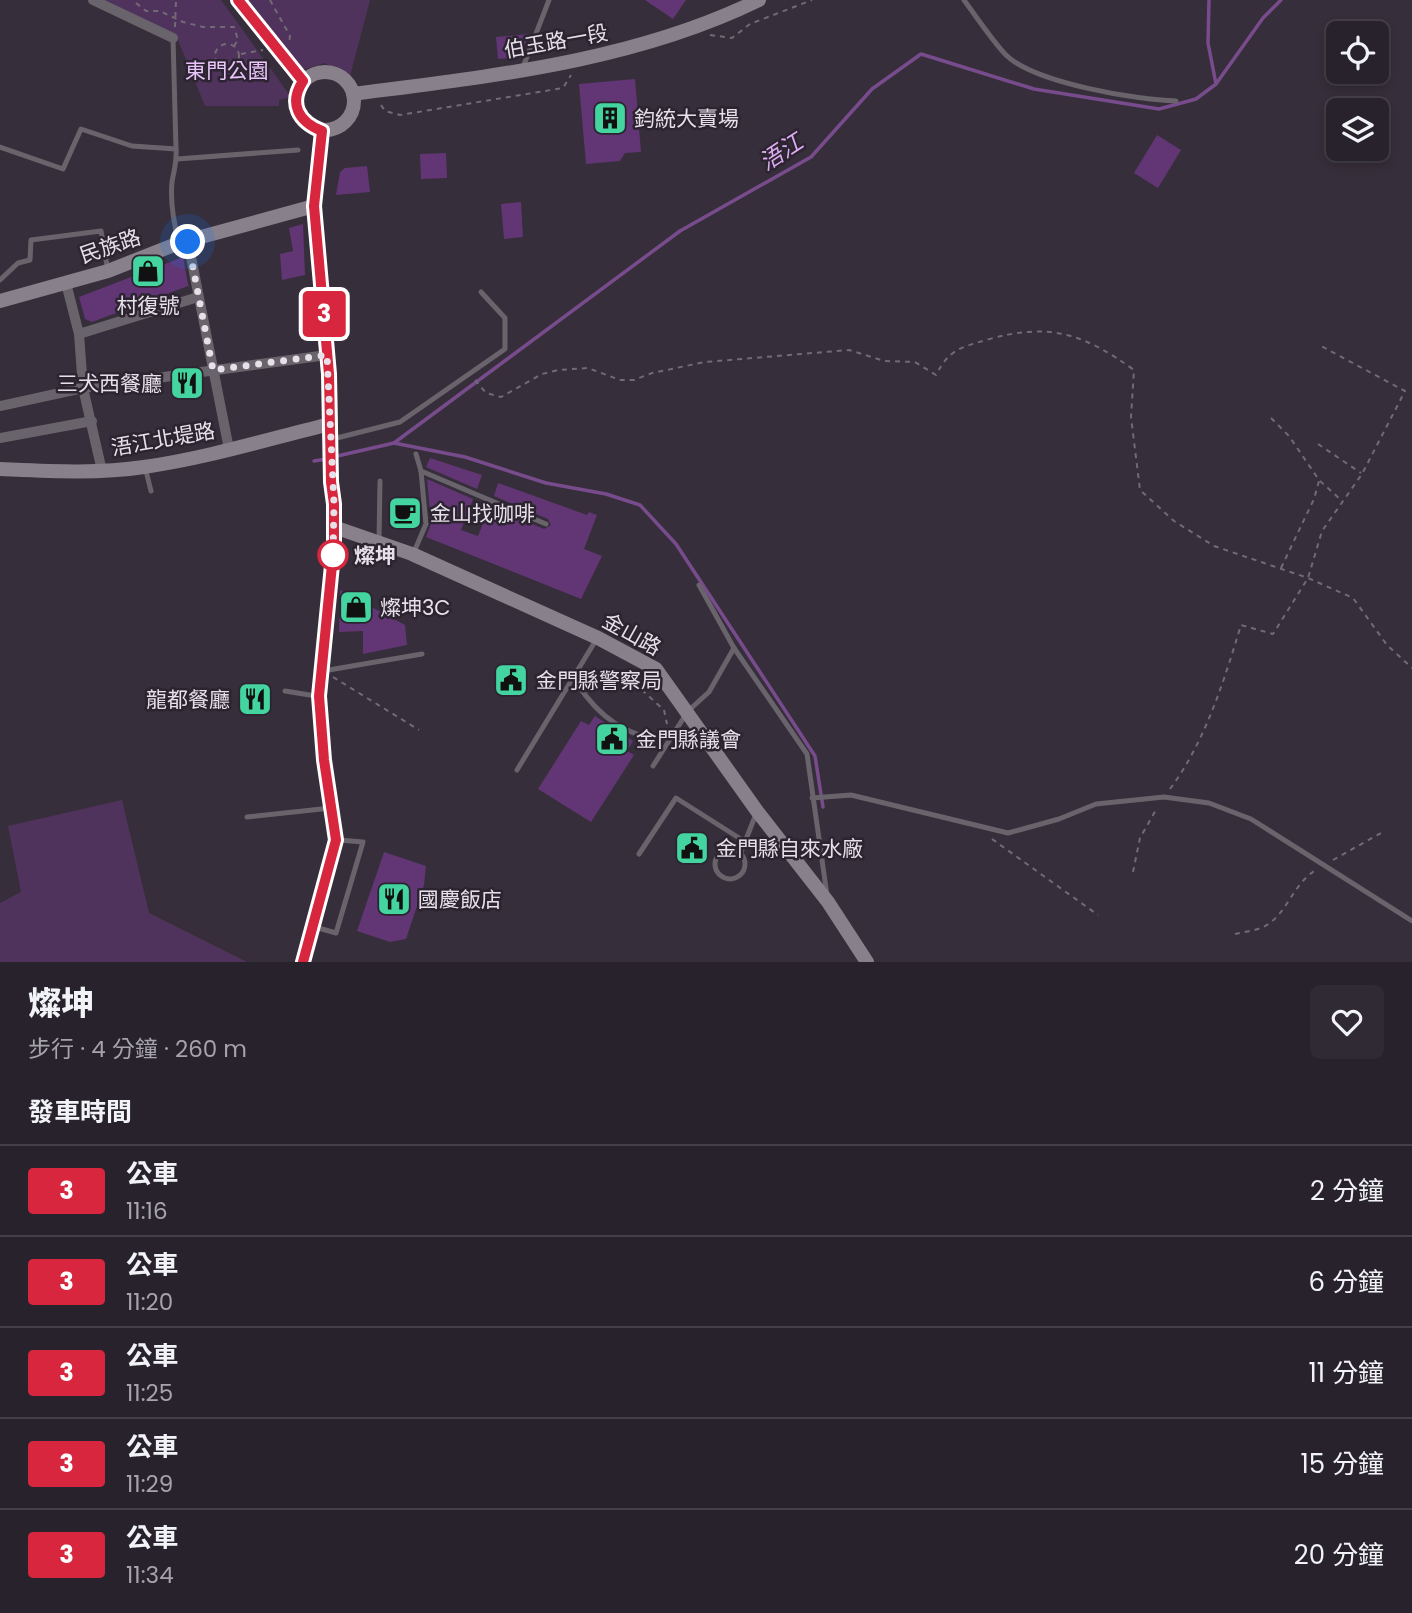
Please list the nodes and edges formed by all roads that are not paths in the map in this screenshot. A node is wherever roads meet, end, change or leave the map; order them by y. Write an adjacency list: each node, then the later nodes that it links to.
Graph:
1 (93, 0): 6 (street)
2 (238, 0): 8 (main road)
3 (549, 0): 7 (lane)
4 (964, 0): 10 (lane)
5 (750, 2): 7 (main road, 伯玉路一段)
6 (173, 37): 13 (lane)
7 (522, 69): 9 (main road, 伯玉路一段)
8 (303, 81): 9 (main road); 11 (main road)
9 (353, 94): 11 (main road)
10 (1176, 101)
11 (322, 131): 16 (main road)
12 (0, 147): 13 (lane)
13 (176, 149): 15 (lane)
14 (298, 150): 15 (lane)
15 (177, 159): 17 (lane)
16 (314, 206): 17 (main road, 民族路); 25 (main road)
17 (184, 242): 18 (main road, 民族路); 22 (street)
18 (108, 271): 19 (lane); 20 (main road, 民族路)
19 (0, 280)
20 (66, 283): 23 (main road, 民族路); 24 (street)
21 (481, 292): 32 (lane)
22 (198, 297): 24 (street); 26 (street)
23 (0, 301)
24 (79, 334): 27 (street)
25 (327, 355): 26 (street); 30 (main road)
26 (213, 370): 27 (street); 33 (street)
27 (83, 388): 28 (street); 29 (street)
28 (0, 406)
29 (92, 421): 31 (street); 37 (street)
30 (330, 424): 32 (main road); 33 (main road, 浯江北堤路)
31 (0, 438)
32 (330, 439): 42 (main road)
33 (229, 449): 35 (main road, 浯江北堤路)
34 (416, 454): 38 (lane)
35 (145, 467): 37 (main road, 浯江北堤路); 40 (lane)
36 (0, 469): 37 (main road, 浯江北堤路)
37 (102, 471)
38 (421, 471): 41 (lane); 44 (lane)
39 (380, 481): 43 (lane)
40 (152, 491)
41 (546, 524)
42 (334, 527): 43 (main road, 金山路); 50 (main road)
43 (379, 543): 44 (main road, 金山路)
44 (412, 554): 46 (main road, 金山路)
45 (699, 584): 47 (lane)
46 (598, 638): 49 (lane); 53 (main road, 金山路)
47 (734, 648): 53 (lane); 57 (lane)
48 (422, 654): 50 (lane)
49 (580, 670): 54 (lane); 56 (lane)
50 (323, 671): 52 (main road)
51 (285, 691): 52 (lane)
52 (319, 696): 58 (main road)
53 (688, 711): 54 (lane); 59 (main road, 金山路)
54 (675, 730): 55 (lane)
55 (653, 766)
56 (517, 770)
57 (812, 798): 65 (lane); 66 (lane)
58 (331, 808): 60 (lane); 61 (main road)
59 (757, 811): 62 (lane); 65 (main road, 金山路)
60 (247, 817)
61 (336, 840): 67 (main road); 67 (lane)
62 (747, 843): 63 (lane); 64 (lane)
63 (741, 852): 63 (lane)
64 (639, 854)
65 (828, 902): 69 (main road, 金山路)
66 (1412, 920)
67 (314, 927): 68 (main road)
68 (303, 962)
69 (867, 962)

